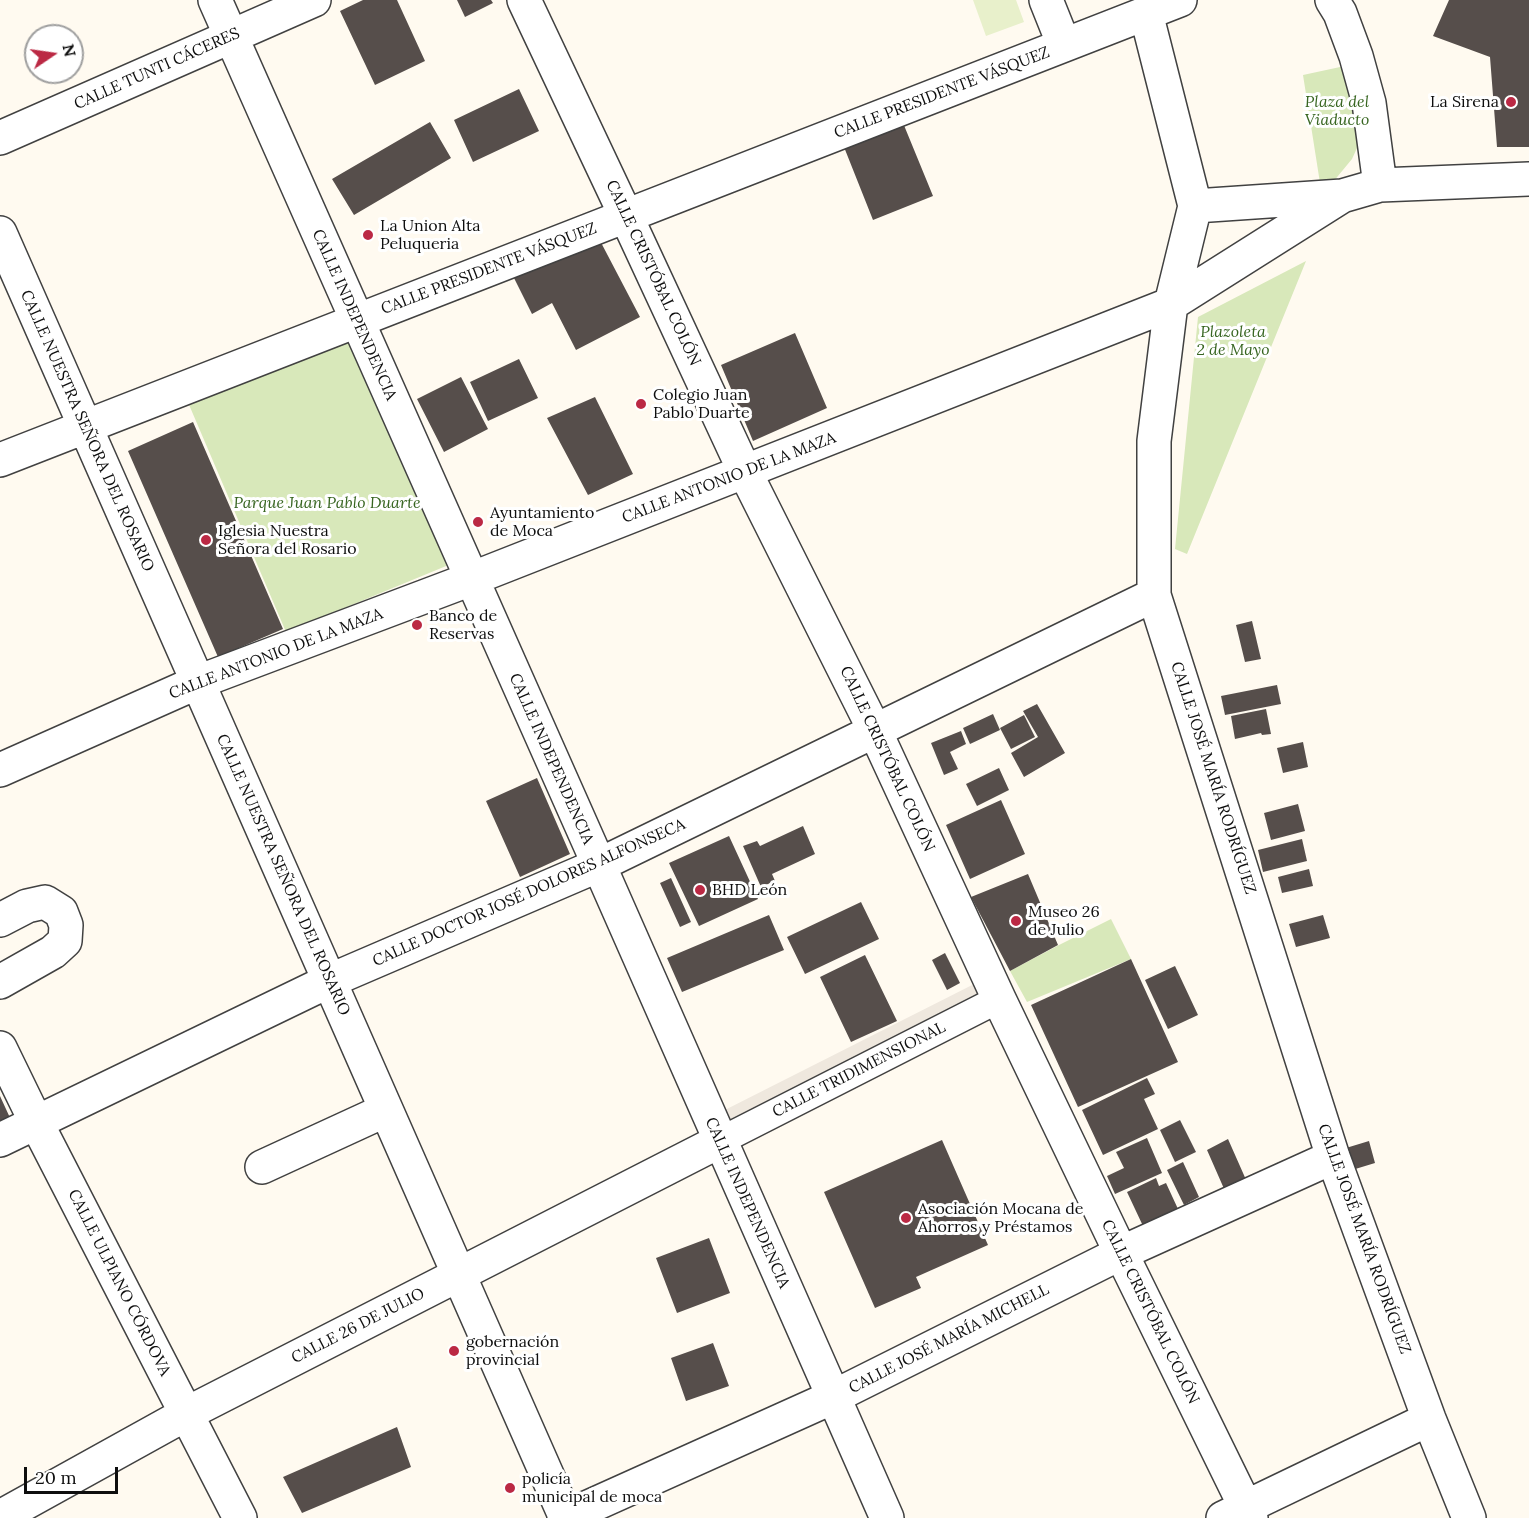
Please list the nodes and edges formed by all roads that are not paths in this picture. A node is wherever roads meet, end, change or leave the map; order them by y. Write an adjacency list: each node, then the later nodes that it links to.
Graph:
1 (215, 0): 8 (street, CALLE INDEPENDENCIA)
2 (314, 0): 8 (street, CALLE TUNTI CÁCERES)
3 (524, 0): 15 (street, CALLE CRISTÓBAL COLÓN)
4 (1046, 0): 9 (street)
5 (1180, 0): 7 (street, CALLE PRESIDENTE VÁSQUEZ)
6 (1332, 0): 12 (street)
7 (1146, 13): 9 (street, CALLE PRESIDENTE VÁSQUEZ); 14 (street, CALLE JOSÉ MARÍA RODRÍGUEZ)
8 (231, 36): 10 (street, CALLE TUNTI CÁCERES); 18 (street, CALLE INDEPENDENCIA)
9 (1064, 45): 15 (street, CALLE PRESIDENTE VÁSQUEZ)
10 (0, 138)
11 (1529, 179): 12 (street, CALLE ANTONIO DE LA MAZA)
12 (1380, 185): 13 (street, CALLE ANTONIO DE LA MAZA)
13 (1342, 196): 14 (street, CALLE ANTONIO DE LA MAZA); 17 (street, CALLE ANTONIO DE LA MAZA)
14 (1196, 206): 17 (street, CALLE JOSÉ MARÍA RODRÍGUEZ)
15 (626, 216): 18 (street, CALLE PRESIDENTE VÁSQUEZ); 21 (street, CALLE CRISTÓBAL COLÓN)
16 (0, 233): 19 (street, CALLE NUESTRA SEÑORA DEL ROSARIO)
17 (1171, 304): 21 (street, CALLE ANTONIO DE LA MAZA); 23 (street, CALLE JOSÉ MARÍA RODRÍGUEZ)
18 (356, 321): 19 (street, CALLE PRESIDENTE VÁSQUEZ); 22 (street, CALLE INDEPENDENCIA)
19 (85, 427): 20 (street, CALLE PRESIDENTE VÁSQUEZ); 24 (street, CALLE NUESTRA SEÑORA DEL ROSARIO)
20 (0, 460)
21 (745, 472): 22 (street, CALLE ANTONIO DE LA MAZA); 25 (street, CALLE CRISTÓBAL COLÓN)
22 (471, 579): 24 (street, CALLE ANTONIO DE LA MAZA); 27 (street, CALLE INDEPENDENCIA)
23 (1154, 595): 25 (street, CALLE DOCTOR JOSÉ DOLORES ALFONSECA); 37 (street, CALLE JOSÉ MARÍA RODRÍGUEZ)
24 (198, 682): 26 (street, CALLE ANTONIO DE LA MAZA); 29 (street, CALLE NUESTRA SEÑORA DEL ROSARIO)
25 (875, 731): 27 (street, CALLE DOCTOR JOSÉ DOLORES ALFONSECA); 31 (street, CALLE CRISTÓBAL COLÓN)
26 (0, 770)
27 (599, 865): 29 (street, CALLE DOCTOR JOSÉ DOLORES ALFONSECA); 36 (street, CALLE INDEPENDENCIA)
28 (0, 920): 30 (street)
29 (329, 981): 33 (street, CALLE NUESTRA SEÑORA DEL ROSARIO); 34 (street, CALLE DOCTOR JOSÉ DOLORES ALFONSECA)
30 (0, 982)
31 (999, 999): 36 (street, CALLE TRIDIMENSIONAL); 39 (street, CALLE CRISTÓBAL COLÓN)
32 (0, 1048): 34 (street, CALLE ULPIANO CÓRDOVA)
33 (386, 1110): 38 (street); 40 (street, CALLE NUESTRA SEÑORA DEL ROSARIO)
34 (36, 1122): 35 (street, CALLE DOCTOR JOSÉ DOLORES ALFONSECA); 42 (street, CALLE ULPIANO CÓRDOVA)
35 (0, 1140)
36 (720, 1141): 40 (street, CALLE 26 DE JULIO); 41 (street, CALLE INDEPENDENCIA)
37 (1333, 1157): 39 (street, CALLE JOSÉ MARÍA MICHELL); 43 (street, CALLE JOSÉ MARÍA RODRÍGUEZ)
38 (261, 1167)
39 (1121, 1253): 41 (street, CALLE JOSÉ MARÍA MICHELL); 44 (street, CALLE CRISTÓBAL COLÓN)
40 (458, 1274): 42 (street, CALLE 26 DE JULIO); 47 (street, CALLE NUESTRA SEÑORA DEL ROSARIO)
41 (833, 1397): 47 (street, CALLE JOSÉ MARÍA MICHELL); 48 (street, CALLE INDEPENDENCIA)
42 (186, 1414): 45 (street, CALLE 26 DE JULIO); 46 (street, CALLE ULPIANO CÓRDOVA)
43 (1429, 1419): 44 (street); 49 (street, CALLE JOSÉ MARÍA RODRÍGUEZ)
44 (1240, 1514)
45 (0, 1517)
46 (240, 1518)
47 (565, 1518)
48 (886, 1518)
49 (1469, 1518)

